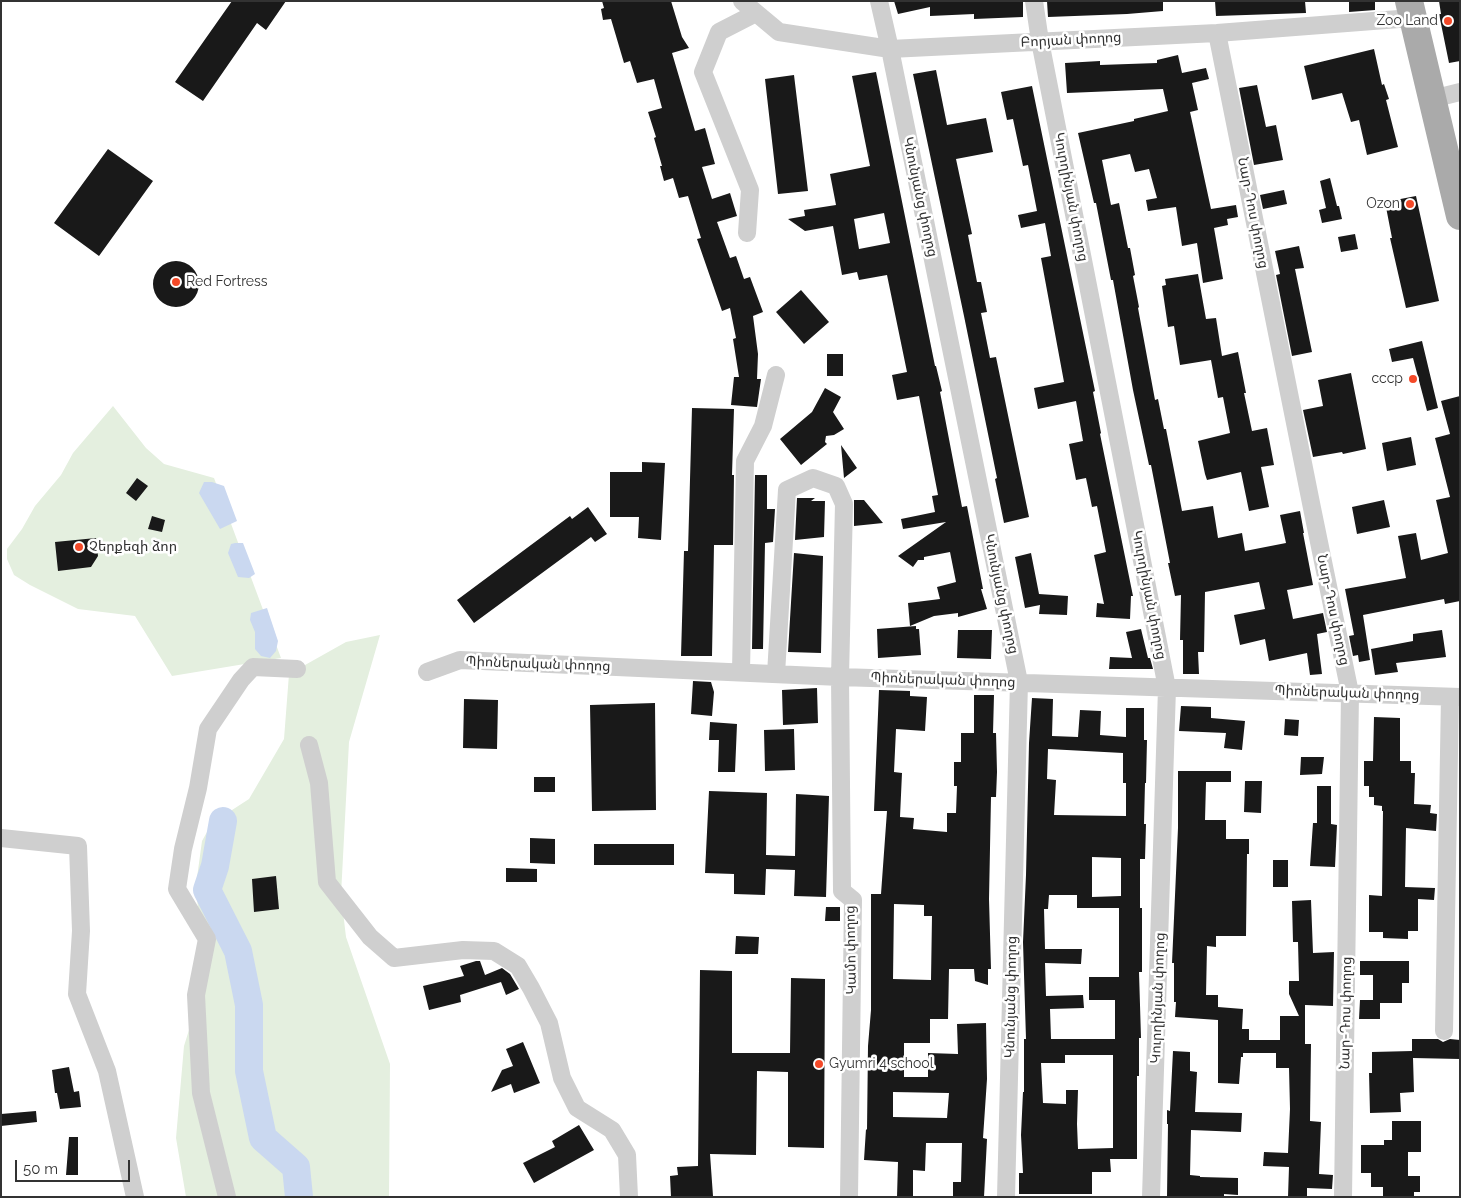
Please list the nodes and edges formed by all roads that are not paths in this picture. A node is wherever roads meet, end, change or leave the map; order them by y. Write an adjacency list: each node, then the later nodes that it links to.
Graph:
1 (742, 1): 5 (street, Բորյան փողոց)
2 (878, 1): 8 (street, Կնունյանց փողոց)
3 (1034, 1): 7 (street, Կուրղինյան փողոց)
4 (1410, 10): 6 (street, Բորյան փողոց); 10 (main road)
5 (756, 13): 8 (street, Բորյան փողոց); 12 (street)
6 (1217, 33): 7 (street, Բորյան փողոց); 21 (street, Նար-Դոս փողոց)
7 (1040, 41): 8 (street, Բորյան փողոց); 20 (street, Կուրղինյան փողոց)
8 (890, 49): 19 (street, Կնունյանց փողոց)
9 (1460, 92): 10 (street)
10 (1432, 99): 11 (main road)
11 (1460, 216)
12 (747, 233)
13 (776, 375): 16 (street)
14 (297, 669): 27 (street)
15 (427, 672): 16 (street, Պիոներական փողոց)
16 (741, 672): 17 (street, Պիոներական փողոց)
17 (776, 674): 18 (street, Պիոներական փողոց); 18 (street, Կամո փողոց)
18 (840, 676): 19 (street, Պիոներական փողոց); 29 (street, Կամո փողոց)
19 (1019, 682): 20 (street, Պիոներական փողոց); 30 (street, Կնունյանց փողոց)
20 (1167, 688): 21 (street, Պիոներական փողոց); 31 (street, Կուրղինյան փողոց)
21 (1350, 693): 22 (street, Պիոներական փողոց); 32 (street, Նար-Դոս փողոց)
22 (1455, 697): 25 (street)
23 (309, 745): 28 (street)
24 (1, 838): 26 (street)
25 (1444, 1031)
26 (135, 1197)
27 (227, 1197)
28 (629, 1197)
29 (849, 1197)
30 (1006, 1197)
31 (1151, 1197)
32 (1343, 1197)

